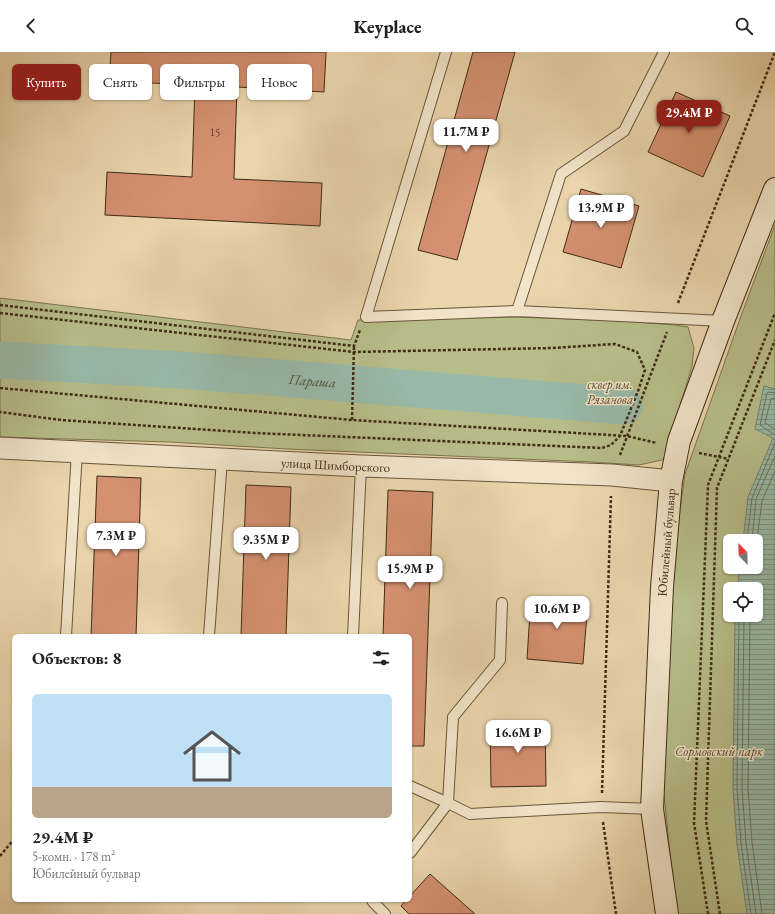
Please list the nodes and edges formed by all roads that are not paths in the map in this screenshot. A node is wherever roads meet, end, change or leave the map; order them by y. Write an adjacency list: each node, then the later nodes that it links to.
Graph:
1 (446, 52): 4 (lane)
2 (664, 52): 4 (lane)
3 (775, 189): 5 (street, Юбилейный бульвар)
4 (517, 311): 5 (lane)
5 (723, 321): 10 (street, Юбилейный бульвар)
6 (0, 448): 7 (street, улица Шимборского)
7 (77, 451): 8 (street, улица Шимборского); 12 (lane)
8 (222, 459): 9 (street, улица Шимборского); 13 (lane)
9 (361, 466): 10 (street, улица Шимборского); 14 (lane)
10 (671, 481): 17 (street, Юбилейный бульвар)
11 (502, 603): 16 (lane)
12 (66, 634)
13 (209, 634)
14 (353, 634)
15 (412, 787): 16 (lane)
16 (448, 803): 17 (lane); 18 (lane)
17 (652, 809): 21 (street, Юбилейный бульвар)
18 (412, 850)
19 (373, 902): 20 (lane)
20 (385, 914)
21 (667, 914)

